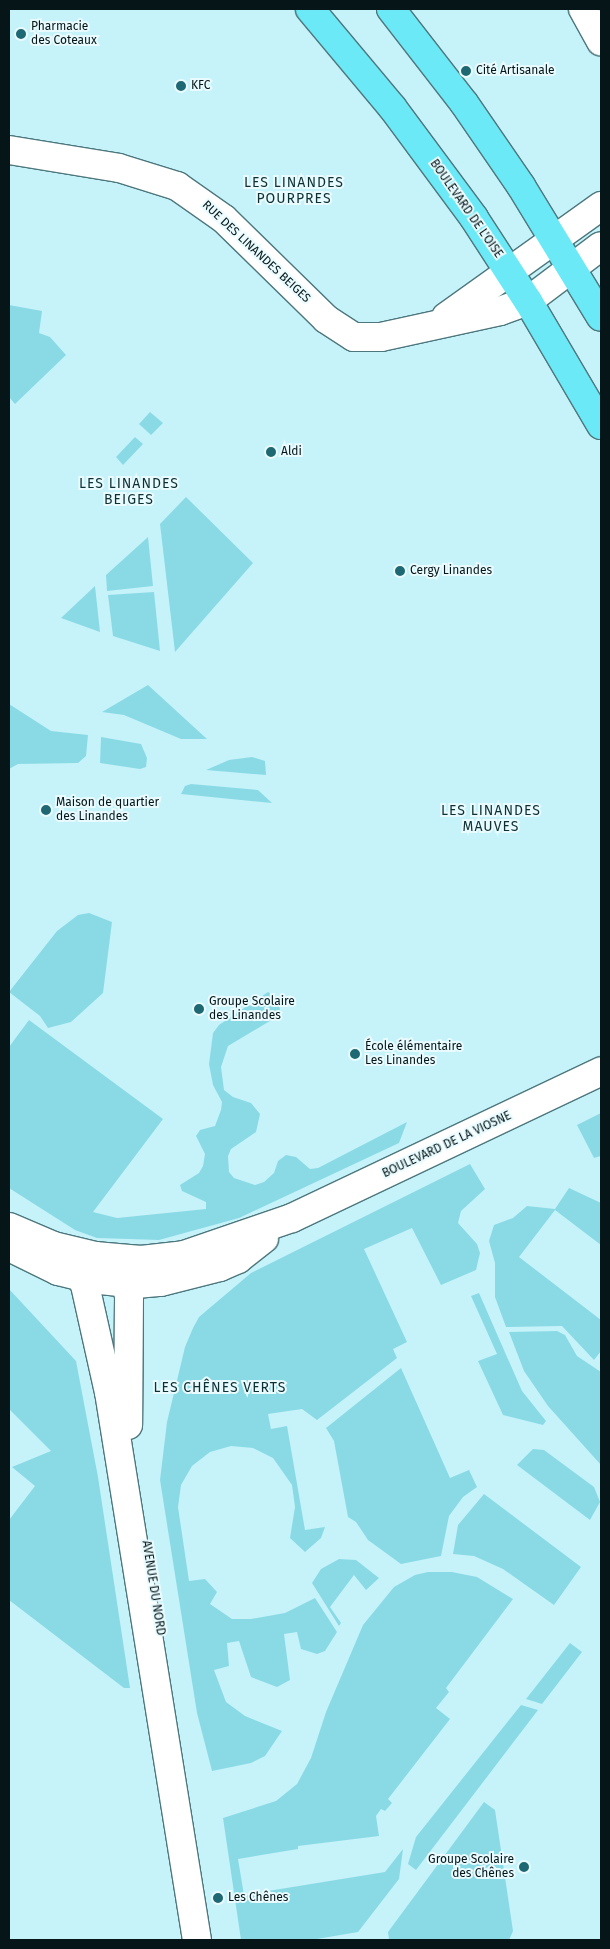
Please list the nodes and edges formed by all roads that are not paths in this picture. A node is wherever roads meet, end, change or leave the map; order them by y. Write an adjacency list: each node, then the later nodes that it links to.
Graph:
1 (310, 9): 10 (main road, BOULEVARD DE L'OISE)
2 (391, 9): 7 (main road)
3 (583, 9): 4 (street)
4 (601, 41)
5 (9, 150): 13 (street, RUE DES LINANDES BEIGES)
6 (601, 206): 7 (street)
7 (555, 241): 9 (main road); 10 (street)
8 (601, 246): 9 (street, RUE DES LINANDES BEIGES)
9 (572, 270): 11 (street, RUE DES LINANDES BEIGES); 12 (main road)
10 (510, 272): 11 (main road, BOULEVARD DE L'OISE); 13 (street)
11 (528, 301): 13 (street, RUE DES LINANDES BEIGES); 14 (main road, BOULEVARD DE L'OISE)
12 (601, 317)
13 (439, 323)
14 (601, 425)
15 (601, 1071): 18 (street, BOULEVARD DE LA VIOSNE)
16 (9, 1227): 18 (street)
17 (9, 1247): 18 (street)
18 (107, 1270): 19 (street, AVENUE DU NORD); 20 (street, AVENUE DU NORD)
19 (197, 1940)
20 (211, 1940)

